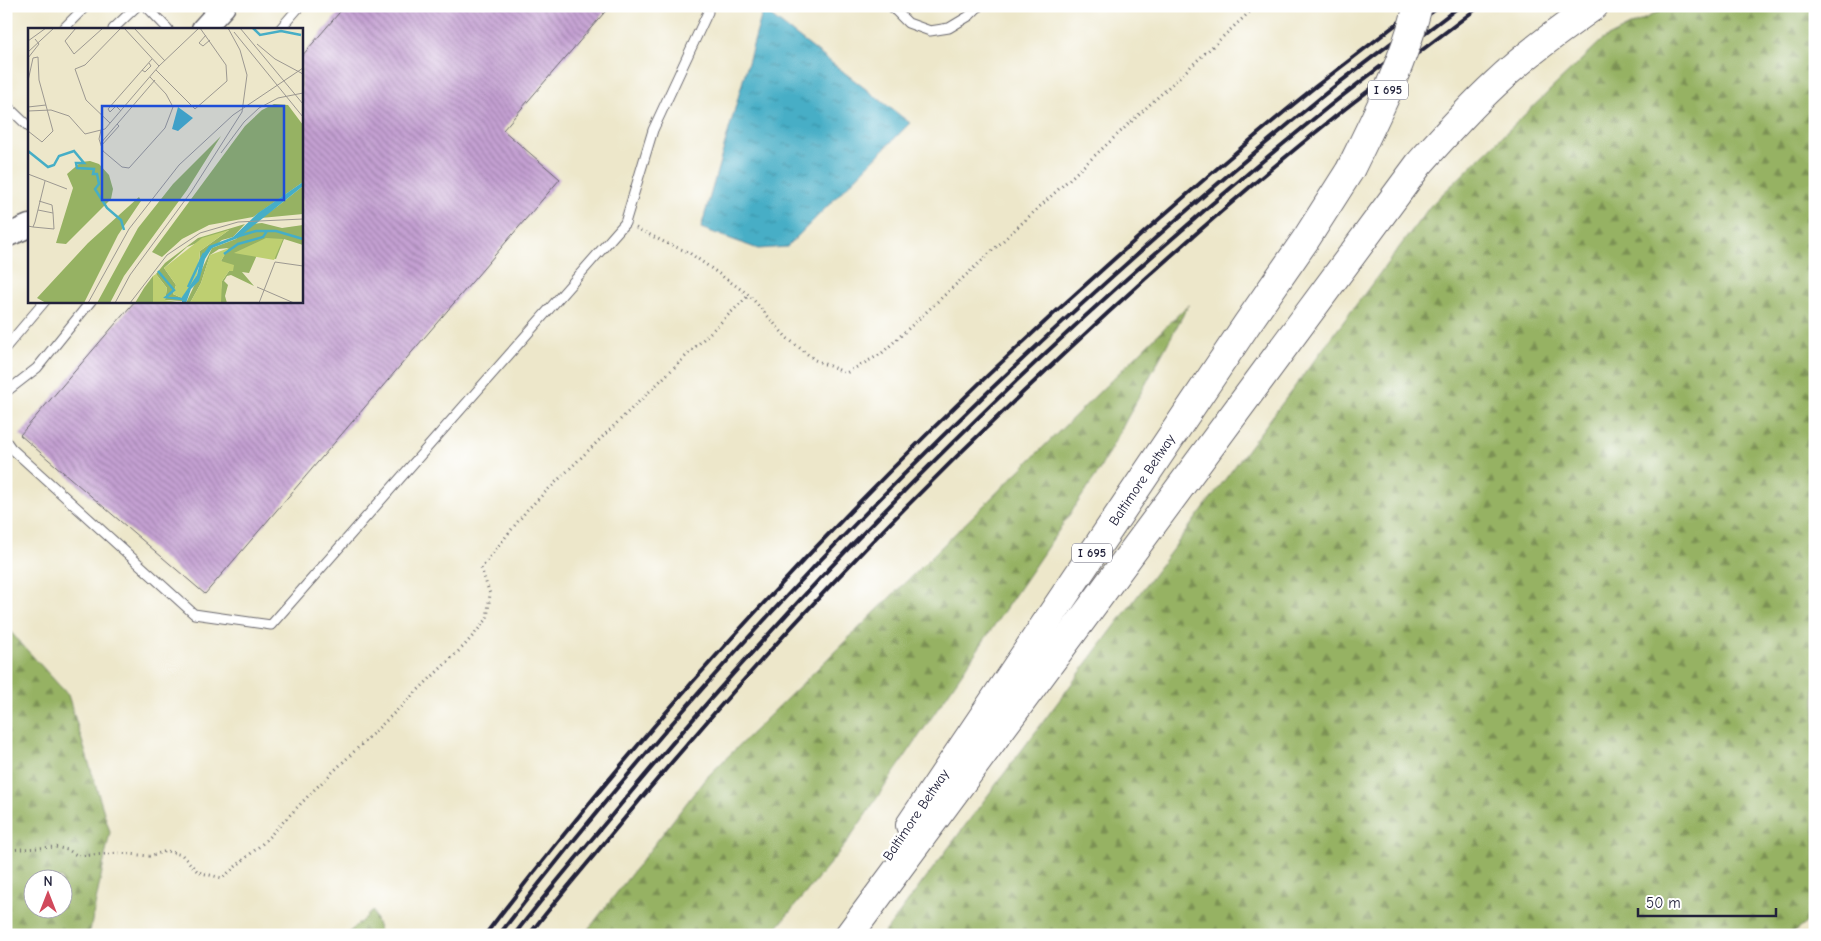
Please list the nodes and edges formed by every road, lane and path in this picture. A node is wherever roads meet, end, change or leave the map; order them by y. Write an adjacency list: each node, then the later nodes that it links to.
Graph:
1 (86, 6): 12 (lane)
2 (137, 6): 13 (lane)
3 (146, 6): 14 (lane)
4 (224, 6): 15 (street)
5 (300, 6): 16 (lane)
6 (707, 6): 19 (lane)
7 (891, 6): 8 (lane)
8 (979, 6)
9 (1256, 6): 22 (path)
10 (1418, 6): 29 (highway, Baltimore Beltway / I 695, bridge)
11 (1594, 6): 30 (highway)
12 (64, 28)
13 (115, 28)
14 (167, 28)
15 (205, 28)
16 (281, 28)
17 (6, 105): 18 (lane)
18 (28, 126)
19 (625, 223): 22 (path); 27 (lane)
20 (28, 226): 21 (street)
21 (6, 236)
22 (749, 295): 28 (path)
23 (45, 302): 25 (lane)
24 (90, 302): 26 (lane)
25 (6, 347)
26 (6, 392)
27 (6, 442)
28 (6, 850)
29 (832, 935)
30 (849, 935)

